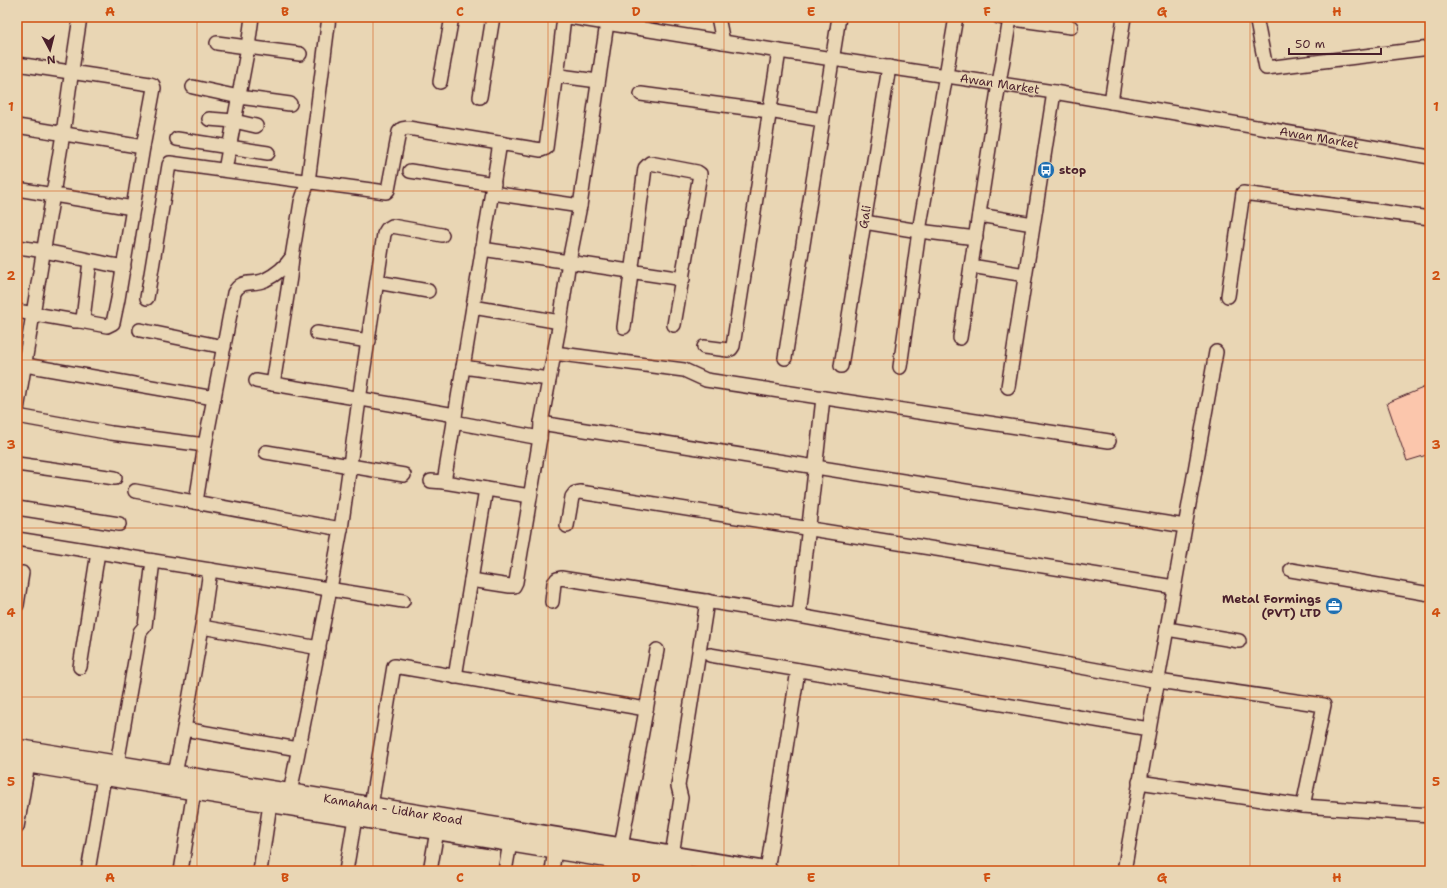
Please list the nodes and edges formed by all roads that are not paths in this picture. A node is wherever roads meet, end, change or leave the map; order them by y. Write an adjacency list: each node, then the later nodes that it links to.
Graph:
1 (80, 17): 25 (street)
2 (252, 17): 18 (street)
3 (329, 17): 53 (street)
4 (452, 17): 29 (street)
5 (492, 17): 35 (street)
6 (564, 17): 27 (street)
7 (569, 17): 14 (street, Awan Market)
8 (718, 17): 16 (street)
9 (839, 17): 22 (street)
10 (956, 17): 26 (street)
11 (1124, 17): 36 (street)
12 (1256, 17): 19 (street)
13 (1005, 18): 15 (street); 30 (street)
14 (607, 23): 16 (street, Awan Market); 28 (street)
15 (1071, 27)
16 (723, 42): 20 (street, Awan Market)
17 (217, 43): 18 (street)
18 (248, 47): 21 (street); 34 (street)
19 (1430, 48)
20 (779, 51): 22 (street, Awan Market); 38 (street)
21 (300, 54)
22 (832, 59): 24 (street, Awan Market); 40 (street)
23 (17, 64): 25 (street)
24 (889, 67): 26 (street, Awan Market); 61 (street, Gali)
25 (72, 72): 44 (street); 47 (street)
26 (946, 76): 30 (street, Awan Market); 63 (street)
27 (556, 77): 28 (street); 46 (street)
28 (598, 81): 57 (street)
29 (440, 82)
30 (999, 83): 32 (street, Awan Market); 59 (street)
31 (192, 87): 34 (street)
32 (1054, 92): 36 (street, Awan Market); 62 (street)
33 (642, 94): 38 (street)
34 (239, 97): 37 (street); 41 (street)
35 (480, 97)
36 (1111, 102): 50 (street, Awan Market)
37 (290, 104)
38 (769, 111): 40 (street); 92 (street)
39 (210, 119): 41 (street)
40 (822, 120): 96 (street)
41 (234, 122): 43 (street); 48 (street)
42 (17, 126): 44 (street)
43 (256, 126)
44 (63, 134): 47 (street); 56 (street)
45 (177, 139): 48 (street)
46 (500, 143): 53 (street); 54 (street)
47 (143, 147): 58 (street)
48 (229, 147): 49 (street); 51 (street)
49 (268, 153)
50 (1430, 157)
51 (225, 170): 53 (street); 80 (street)
52 (410, 171): 54 (street)
53 (308, 182): 69 (street)
54 (493, 188): 57 (street); 68 (street)
55 (17, 189): 56 (street)
56 (53, 196): 58 (street); 67 (street)
57 (580, 206): 71 (street)
58 (133, 208): 73 (street)
59 (979, 216): 62 (street); 65 (street)
60 (1430, 218): 79 (street)
61 (864, 222): 63 (street); 99 (street, Gali)
62 (1033, 224): 75 (street)
63 (919, 231): 65 (street); 100 (street)
64 (442, 234): 77 (street)
65 (976, 238): 72 (street)
66 (17, 247): 67 (street)
67 (44, 250): 70 (street); 83 (street)
68 (482, 250): 71 (street); 81 (street)
69 (292, 257): 93 (street); 103 (street)
70 (90, 261): 73 (street); 84 (street)
71 (569, 261): 74 (street); 85 (street)
72 (971, 266): 75 (street); 90 (street)
73 (124, 267): 84 (street)
74 (631, 272): 76 (street); 76 (street); 87 (street)
75 (1026, 275): 104 (street)
76 (683, 279): 86 (street)
77 (377, 282): 78 (street); 91 (street)
78 (428, 291)
79 (1228, 296)
80 (147, 298)
81 (473, 307): 85 (street); 98 (street)
82 (17, 311): 83 (street)
83 (33, 314): 84 (street); 97 (street)
84 (80, 321)
85 (560, 322): 95 (street)
86 (674, 325)
87 (624, 327)
88 (140, 330): 93 (street)
89 (317, 333): 91 (street)
90 (960, 338)
91 (368, 341): 107 (street)
92 (704, 346)
93 (224, 347): 105 (street)
94 (1216, 352): 128 (street)
95 (554, 353): 101 (street); 106 (street)
96 (785, 358)
97 (25, 365): 105 (street); 108 (street)
98 (463, 366): 101 (street); 110 (street)
99 (841, 366)
100 (900, 367)
101 (548, 379): 111 (street)
102 (256, 381): 103 (street)
103 (273, 384): 107 (street)
104 (1008, 388)
105 (214, 398): 114 (street)
106 (823, 398): 113 (street); 118 (street)
107 (359, 400): 110 (street); 117 (street)
108 (17, 410)
109 (17, 416): 114 (street)
110 (455, 419): 112 (street); 121 (street)
111 (541, 423): 112 (street); 118 (street)
112 (540, 438): 123 (street)
113 (1109, 441)
114 (205, 445): 124 (street)
115 (266, 452): 117 (street)
116 (17, 464): 120 (street)
117 (350, 466): 119 (street); 130 (street)
118 (815, 467): 128 (street); 129 (street)
119 (404, 475)
120 (115, 478)
121 (486, 489): 123 (street); 137 (street)
122 (134, 491): 124 (street)
123 (530, 496): 137 (street)
124 (196, 502): 130 (street)
125 (17, 508): 126 (street)
126 (119, 524)
127 (567, 526): 129 (street)
128 (1185, 526): 138 (street)
129 (810, 528): 138 (street); 145 (street)
130 (341, 529): 139 (street)
131 (17, 539): 132 (street)
132 (98, 552): 133 (street); 152 (street)
133 (152, 561): 134 (street); 162 (street)
134 (210, 570): 139 (street); 146 (street)
135 (1291, 570): 140 (street)
136 (22, 573): 144 (street)
137 (471, 580): 154 (street)
138 (1174, 587): 147 (street)
139 (330, 589): 141 (street); 149 (street)
140 (1430, 594)
141 (403, 601)
142 (707, 601): 143 (street); 145 (street); 178 (street)
143 (552, 602)
144 (17, 605)
145 (799, 616): 155 (street)
146 (202, 626): 149 (street); 157 (street)
147 (1167, 630): 148 (street); 155 (street)
148 (1239, 641)
149 (319, 648): 160 (street)
150 (657, 650): 156 (street)
151 (710, 655): 153 (street)
152 (80, 668)
153 (798, 670): 158 (street); 186 (street)
154 (455, 677): 156 (street); 169 (street)
155 (1158, 681): 158 (street); 170 (street)
156 (646, 709): 176 (street)
157 (184, 729): 160 (street); 163 (street)
158 (1149, 729): 165 (street)
159 (17, 748): 162 (main road, Kamahan - Lidhar Road)
160 (298, 749): 167 (street)
161 (22, 763): 164 (main road, Kamahan - Lidhar Road); 173 (street)
162 (117, 764): 163 (main road, Kamahan - Lidhar Road)
163 (175, 774): 167 (main road, Kamahan - Lidhar Road)
164 (104, 776): 166 (main road, Kamahan - Lidhar Road); 179 (street)
165 (1139, 782): 170 (street); 187 (street)
166 (194, 791): 168 (main road, Kamahan - Lidhar Road); 180 (street)
167 (290, 793): 169 (main road, Kamahan - Lidhar Road)
168 (270, 804): 172 (main road, Kamahan - Lidhar Road); 181 (street)
169 (371, 806): 176 (main road, Kamahan - Lidhar Road)
170 (1303, 806): 171 (street)
171 (1430, 815)
172 (355, 818): 174 (main road, Kamahan - Lidhar Road); 182 (street)
173 (17, 827)
174 (437, 831): 175 (main road, Kamahan - Lidhar Road); 183 (street)
175 (510, 843): 177 (main road, Kamahan - Lidhar Road); 184 (street)
176 (621, 847): 178 (main road, Kamahan - Lidhar Road)
177 (554, 850): 178 (main road, Kamahan - Lidhar Road); 185 (street)
178 (676, 867): 186 (main road, Kamahan - Lidhar Road)
179 (88, 871)
180 (181, 871)
181 (260, 871)
182 (346, 871)
183 (430, 871)
184 (505, 871)
185 (552, 871)
186 (768, 871)
187 (1124, 871)

